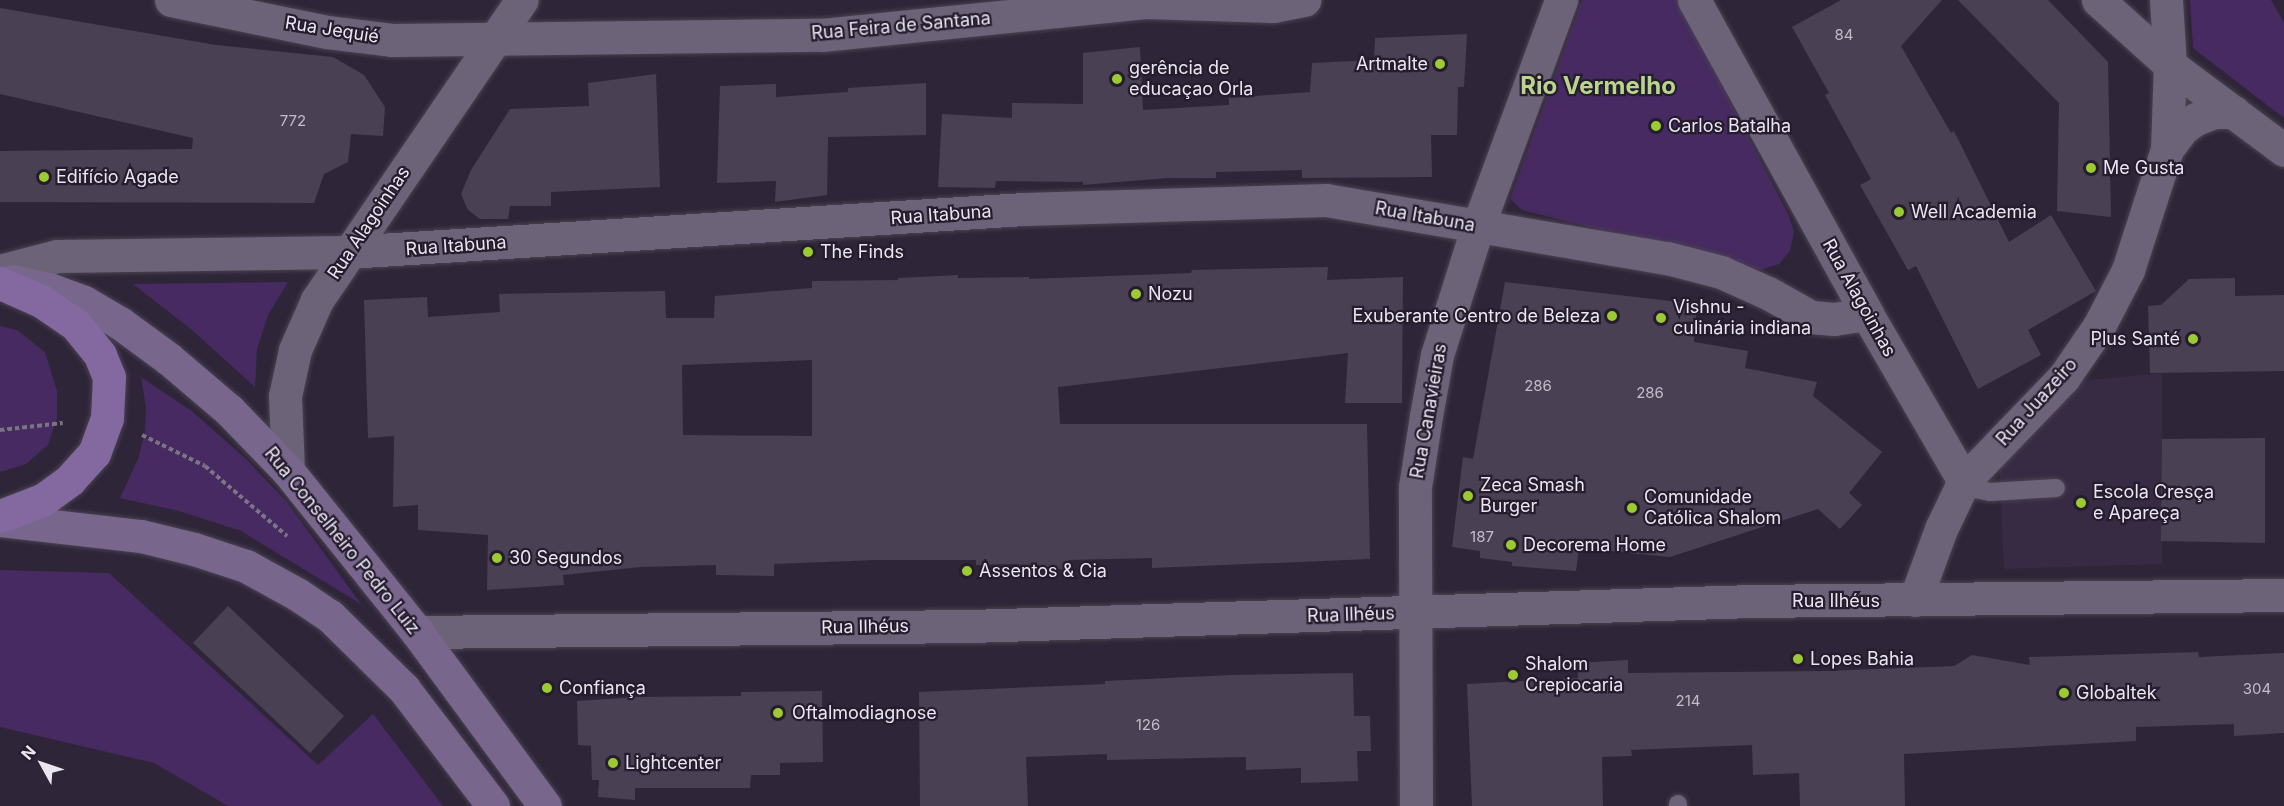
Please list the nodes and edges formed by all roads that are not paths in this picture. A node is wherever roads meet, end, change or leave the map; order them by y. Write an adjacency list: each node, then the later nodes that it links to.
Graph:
1 (171, 0): 8 (street, Rua Jequié)
2 (522, 0): 8 (street, Rua Alagoinhas)
3 (1304, 0): 8 (street, Rua Feira de Santana)
4 (1561, 0): 13 (street, Rua Canavieiras)
5 (1694, 0): 17 (street, Rua Alagoinhas)
6 (2098, 0): 9 (street)
7 (2166, 0): 9 (street, Rua Juazeiro)
8 (496, 39): 14 (street, Rua Alagoinhas)
9 (2170, 65): 10 (street); 11 (street, Rua Juazeiro)
10 (2234, 112): 11 (street, Rua Juazeiro); 12 (street)
11 (2167, 149): 19 (street, Rua Juazeiro)
12 (2284, 150)
13 (1478, 226): 14 (street, Rua Itabuna); 17 (street, Rua Itabuna); 24 (street, Rua Canavieiras)
14 (348, 252): 15 (street, Rua Itabuna); 18 (street, Rua Alagoinhas)
15 (0, 271)
16 (0, 281): 18 (main road, Rua Conselheiro Pedro Luiz); 21 (main road)
17 (1867, 314): 19 (street, Rua Alagoinhas)
18 (288, 471): 25 (main road, Rua Conselheiro Pedro Luiz)
19 (1964, 481): 20 (lane); 23 (street)
20 (2056, 488)
21 (0, 518): 26 (main road)
22 (2284, 595): 23 (street, Rua Ilhéus)
23 (1915, 600): 24 (street, Rua Ilhéus)
24 (1415, 614): 25 (street, Rua Ilhéus); 28 (street, Rua Canavieiras)
25 (417, 632): 27 (main road, Rua Conselheiro Pedro Luiz)
26 (493, 806)
27 (545, 806)
28 (1416, 806)

